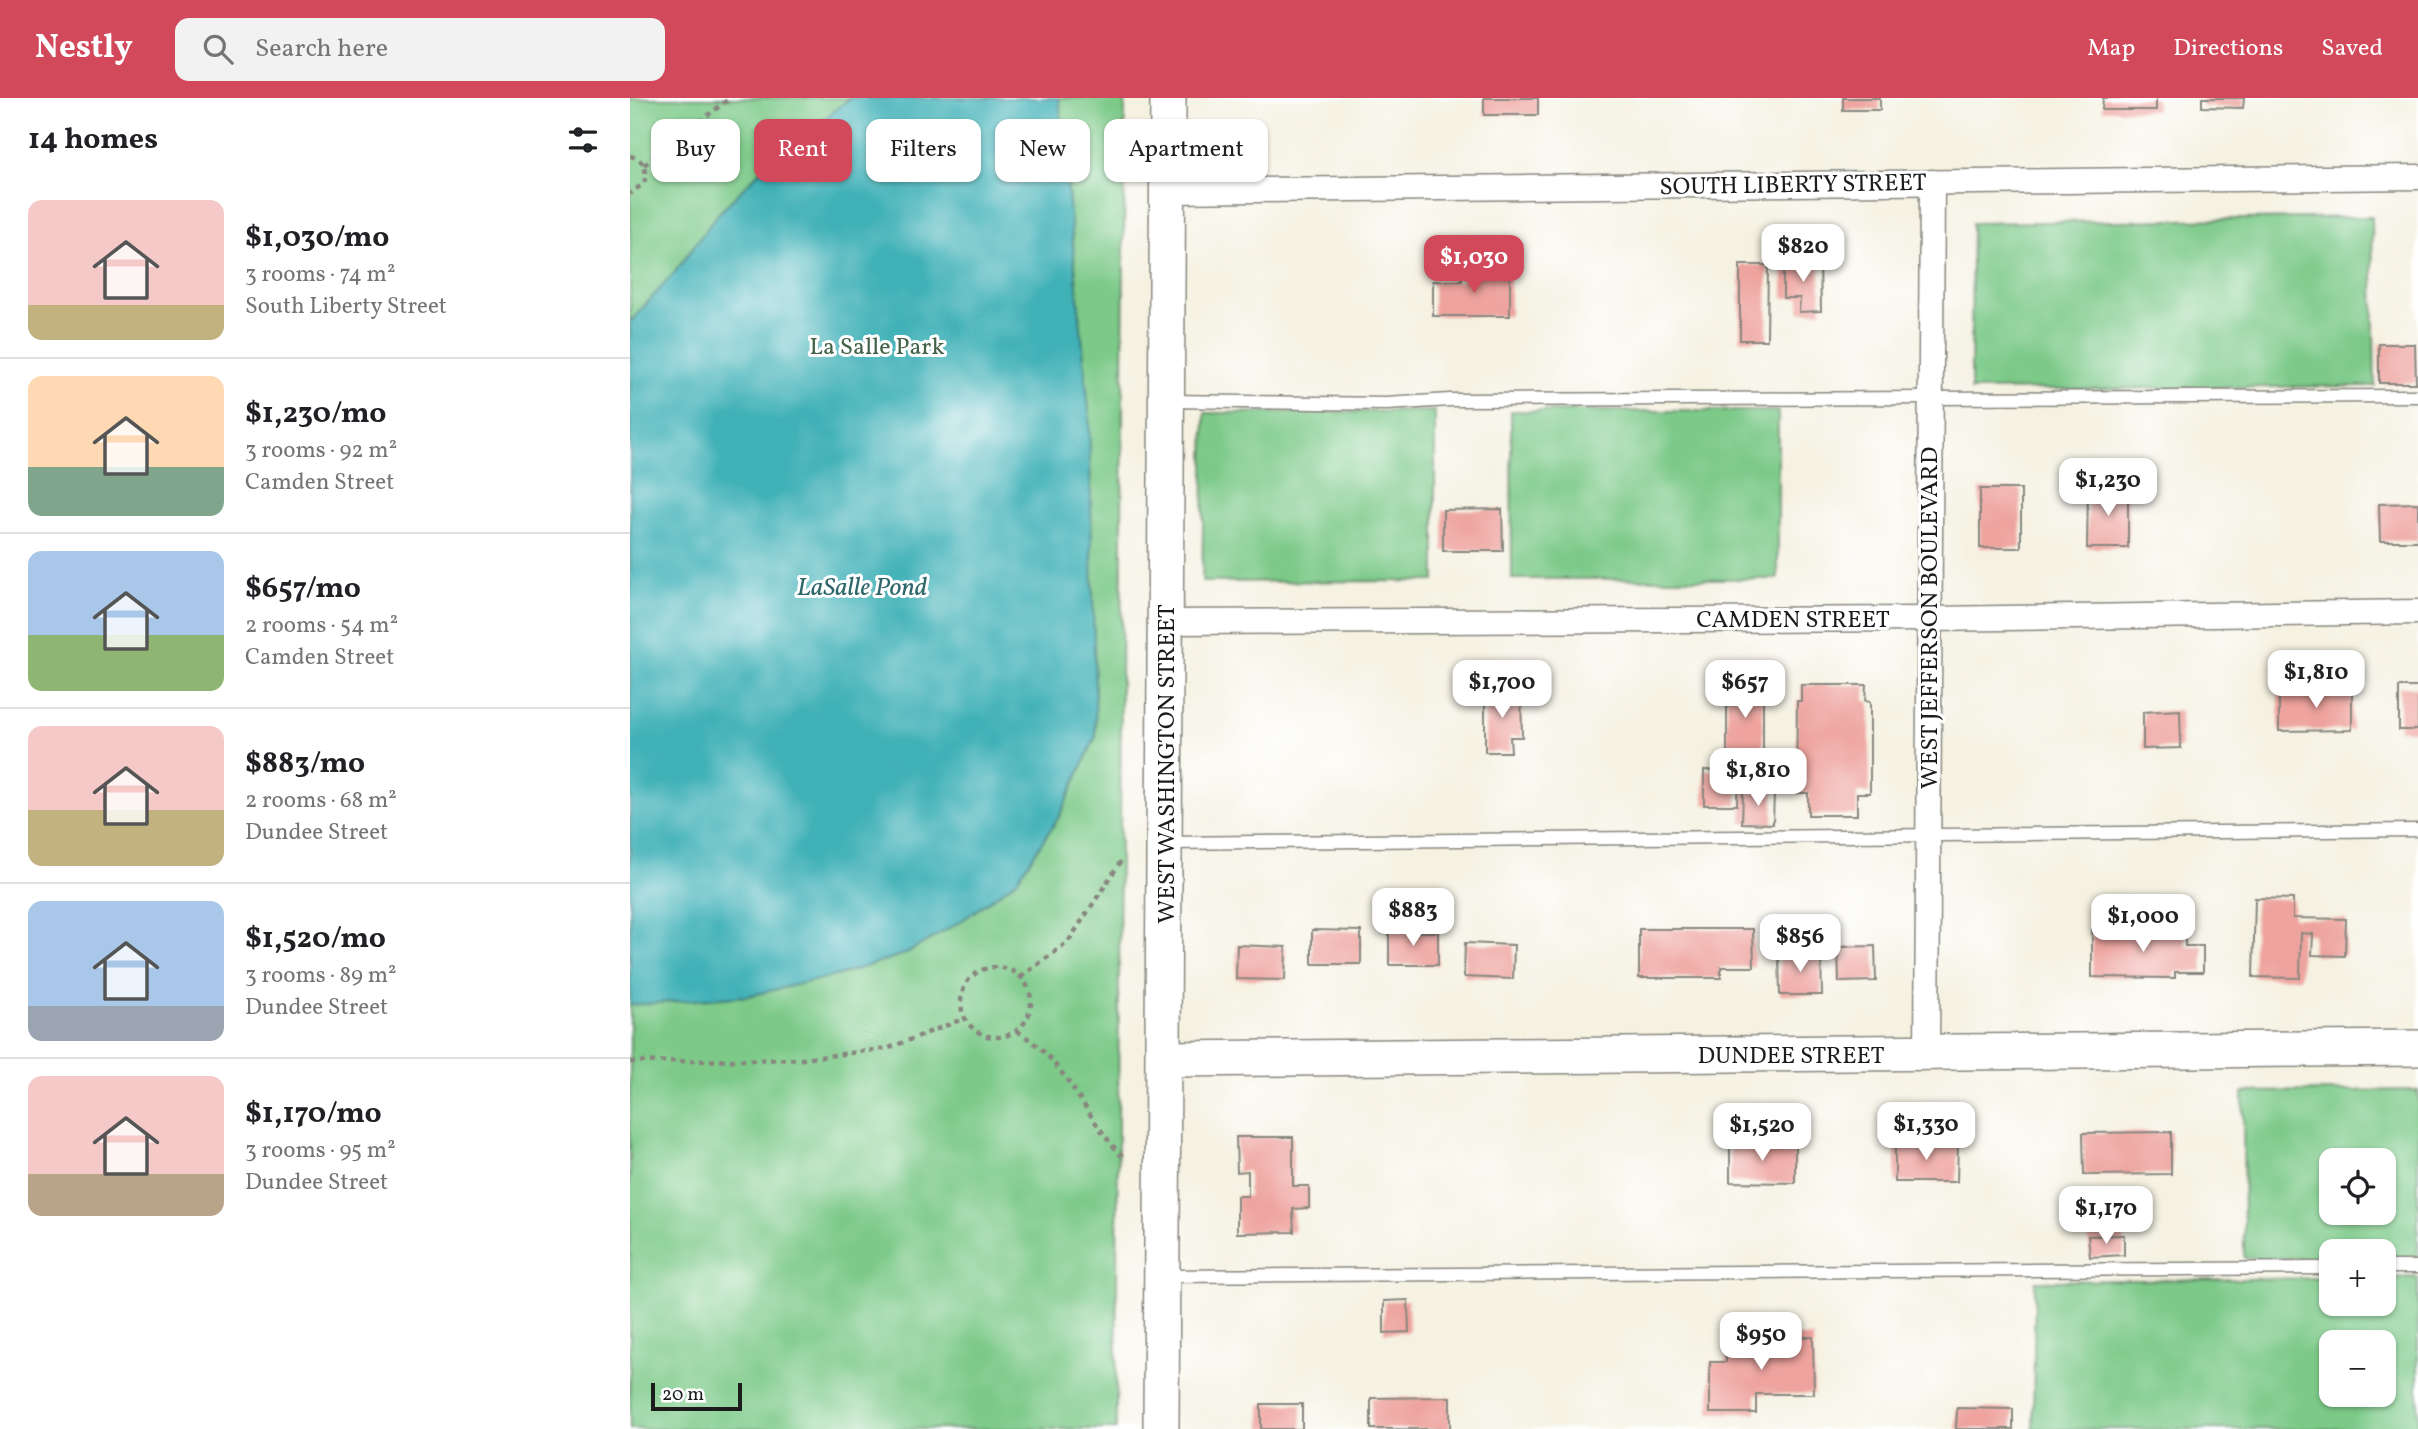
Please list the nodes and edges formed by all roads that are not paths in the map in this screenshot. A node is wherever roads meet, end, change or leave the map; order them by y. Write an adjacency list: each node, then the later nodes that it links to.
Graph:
1 (1168, 98): 4 (street, WEST WASHINGTON STREET)
2 (2418, 177): 3 (street, SOUTH LIBERTY STREET)
3 (1932, 182): 4 (street, SOUTH LIBERTY STREET); 6 (street, WEST JEFFERSON BOULEVARD)
4 (1168, 191): 7 (street, WEST WASHINGTON STREET)
5 (2418, 396): 6 (lane)
6 (1931, 400): 7 (lane); 9 (street, WEST JEFFERSON BOULEVARD)
7 (1168, 401): 10 (street, WEST WASHINGTON STREET)
8 (2418, 612): 9 (street, CAMDEN STREET)
9 (1929, 619): 10 (street, CAMDEN STREET); 12 (street, WEST JEFFERSON BOULEVARD)
10 (1167, 622): 13 (street, WEST WASHINGTON STREET)
11 (2418, 830): 12 (lane)
12 (1928, 835): 13 (lane); 15 (street, WEST JEFFERSON BOULEVARD)
13 (1166, 843): 16 (street, WEST WASHINGTON STREET)
14 (2418, 1048): 15 (street, DUNDEE STREET)
15 (1927, 1054): 16 (street, DUNDEE STREET)
16 (1164, 1059): 20 (street, WEST WASHINGTON STREET)
17 (2396, 1267): 18 (lane)
18 (2418, 1267)
19 (2319, 1268): 20 (lane)
20 (1163, 1276): 21 (street, WEST WASHINGTON STREET)
21 (1161, 1429)

